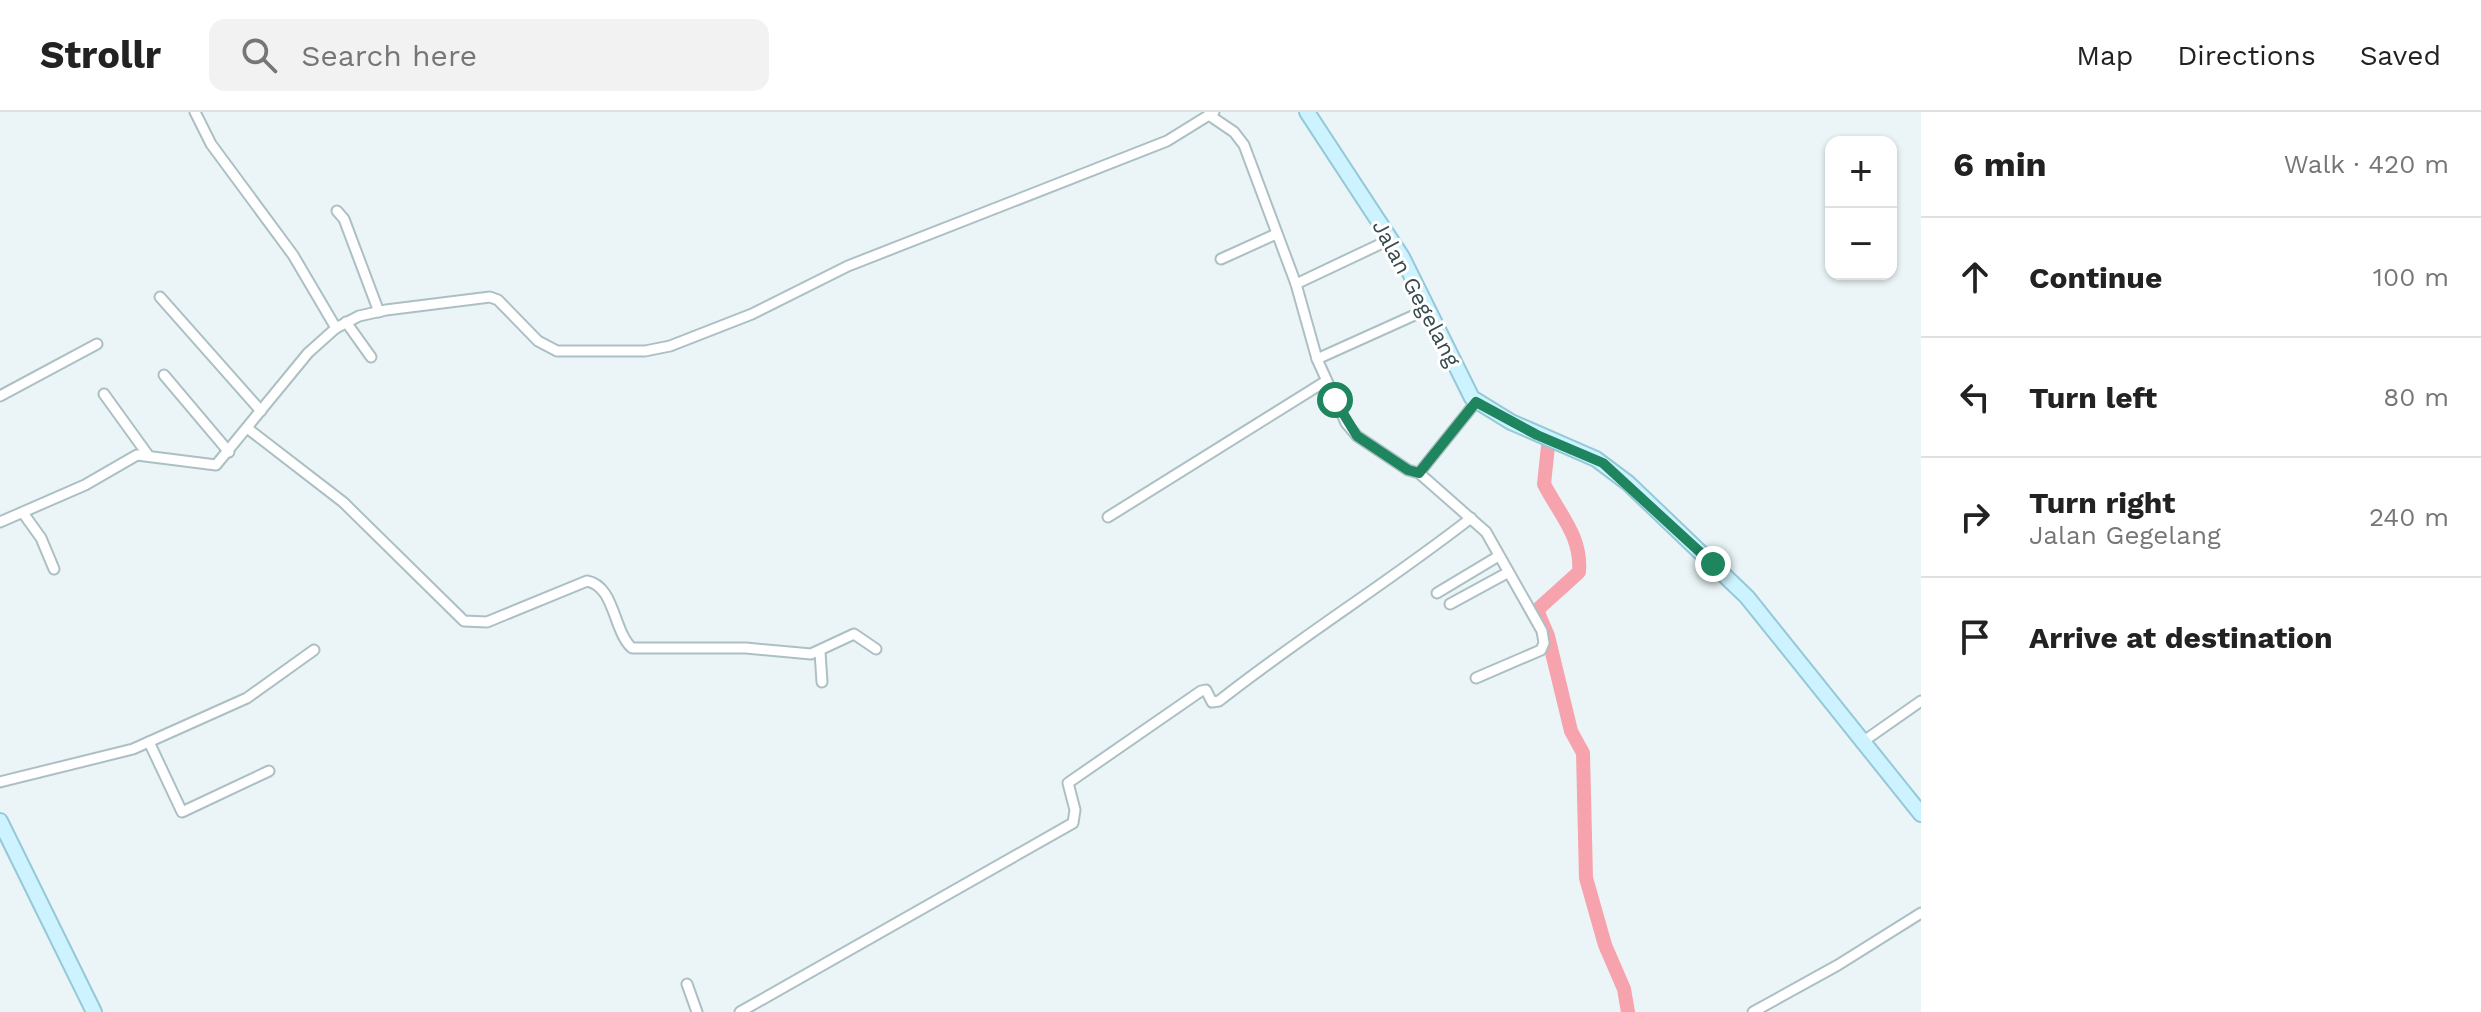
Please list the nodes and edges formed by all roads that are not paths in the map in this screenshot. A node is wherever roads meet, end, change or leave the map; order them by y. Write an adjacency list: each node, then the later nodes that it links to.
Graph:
1 (195, 112): 12 (street)
2 (1307, 112): 6 (street, Jalan Gegelang)
3 (1212, 114): 5 (street); 11 (street)
4 (337, 211): 11 (street)
5 (1276, 234): 7 (street); 8 (street)
6 (1391, 239): 8 (street); 10 (street, Jalan Gegelang)
7 (1221, 259)
8 (1296, 284): 15 (street)
9 (160, 297): 21 (street)
10 (1428, 309): 15 (street); 20 (street, Jalan Gegelang)
11 (379, 312): 12 (street)
12 (341, 325): 14 (street); 21 (street)
13 (97, 344): 19 (street)
14 (371, 357)
15 (1317, 359): 17 (street)
16 (164, 375): 23 (street)
17 (1326, 381): 25 (street); 27 (street)
18 (104, 394): 24 (street)
19 (0, 396)
20 (1476, 402): 25 (street); 42 (street)
21 (261, 411): 22 (street)
22 (247, 428): 23 (street); 37 (street)
23 (229, 452): 24 (street)
24 (148, 455): 26 (street)
25 (1419, 473): 28 (street)
26 (23, 513): 29 (street); 31 (street)
27 (1108, 517)
28 (1471, 518): 30 (street); 51 (street)
29 (0, 522)
30 (1497, 557): 32 (street); 33 (street)
31 (54, 569)
32 (1507, 573): 34 (street); 38 (street)
33 (1437, 593)
34 (1450, 604)
35 (876, 649): 37 (street)
36 (314, 650): 41 (street)
37 (820, 652): 39 (street)
38 (1476, 678)
39 (822, 682)
40 (1921, 701): 42 (street)
41 (149, 742): 43 (street); 44 (street)
42 (1861, 743): 45 (street)
43 (269, 771)
44 (0, 782)
45 (1921, 814)
46 (0, 821): 49 (street)
47 (1921, 913): 52 (street)
48 (687, 984): 50 (street)
49 (94, 1012)
50 (697, 1012)
51 (740, 1012)
52 (1753, 1012)

